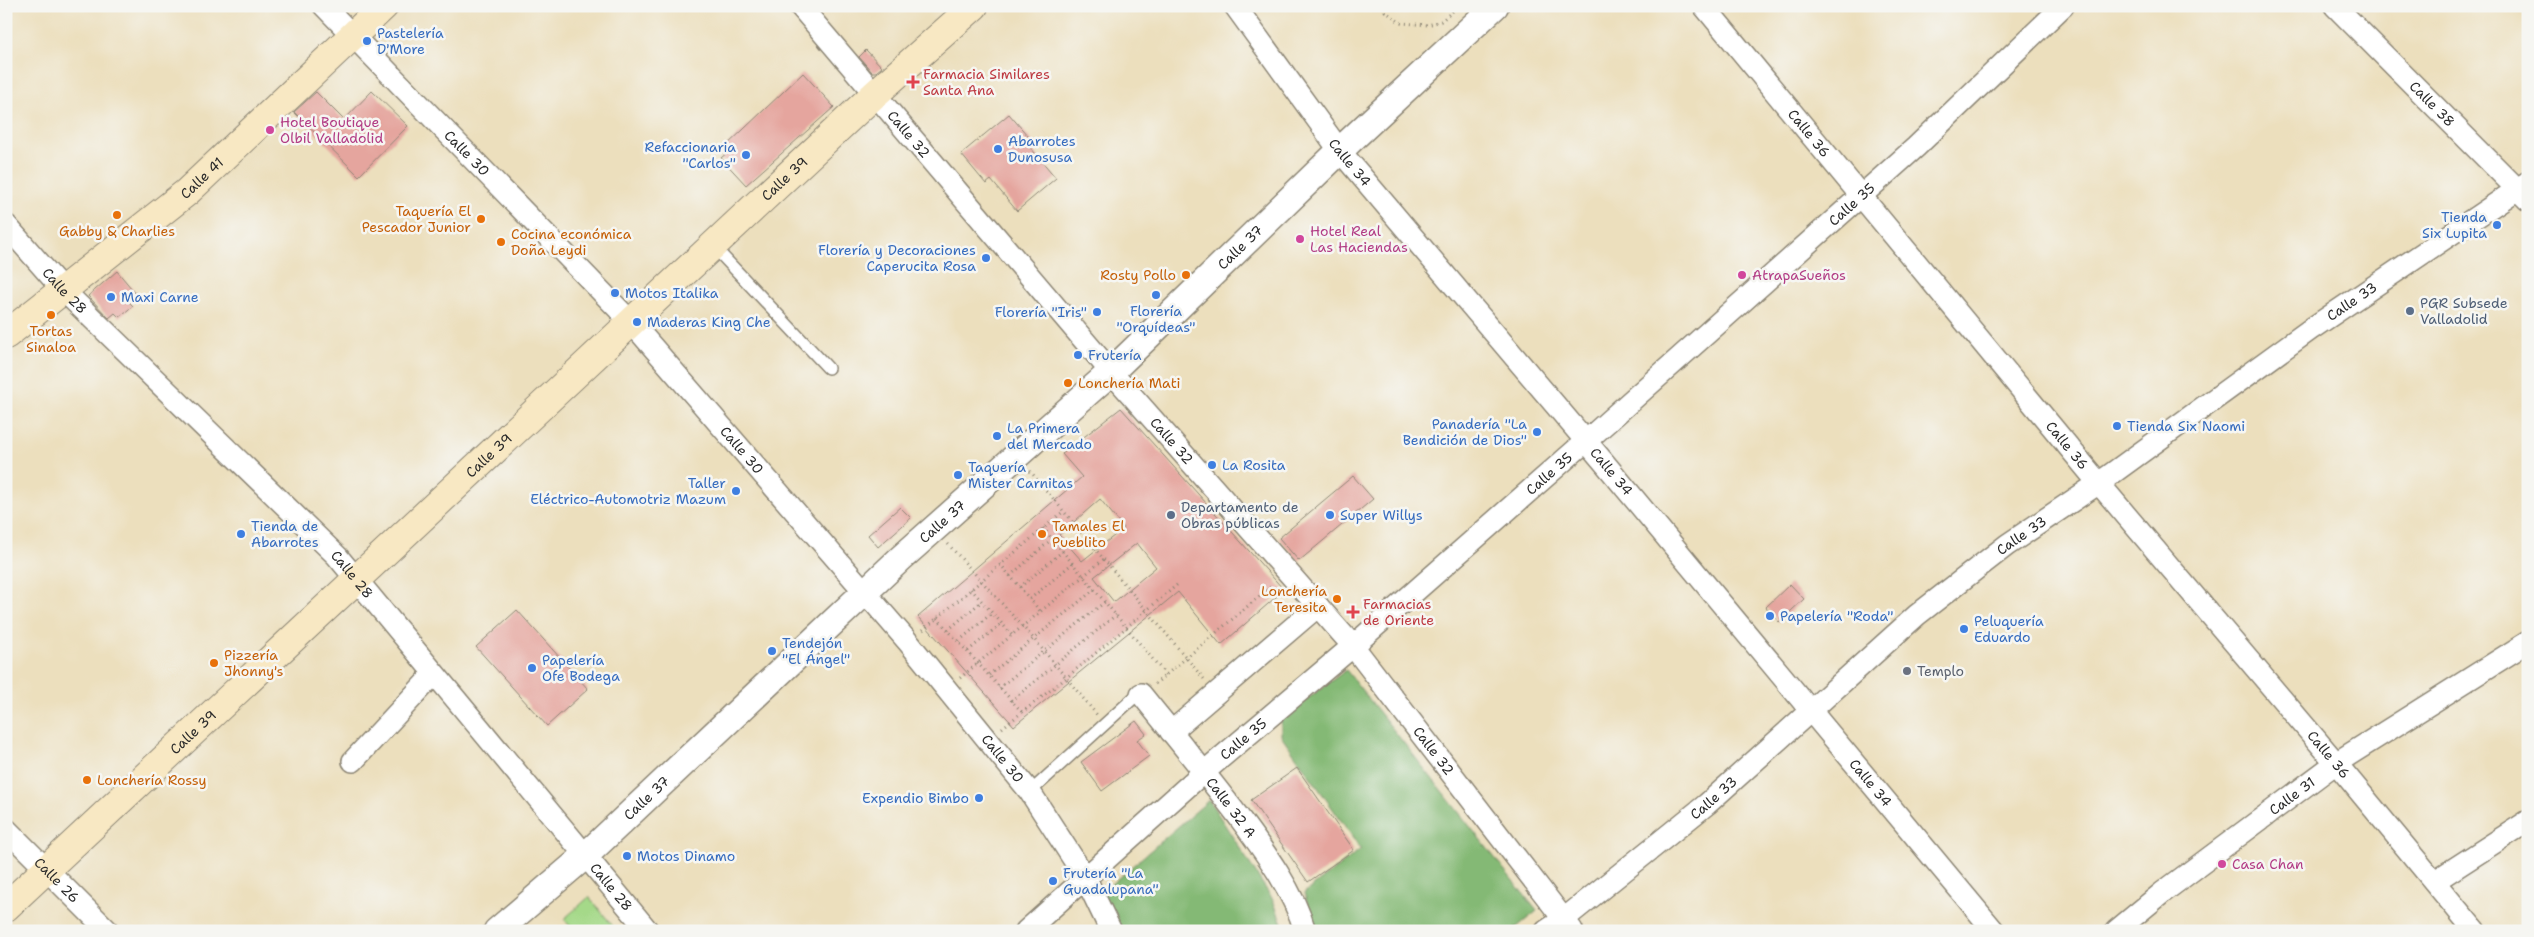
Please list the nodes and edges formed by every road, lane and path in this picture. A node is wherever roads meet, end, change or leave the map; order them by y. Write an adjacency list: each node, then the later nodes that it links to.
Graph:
1 (324, 6): 12 (street, Calle 30)
2 (384, 6): 12 (main road, Calle 41)
3 (800, 6): 13 (street, Calle 32)
4 (974, 6): 13 (main road, Calle 39)
5 (1235, 6): 14 (street, Calle 34)
6 (1386, 6): 7 (path)
7 (1459, 6)
8 (1495, 6): 14 (street, Calle 37)
9 (1704, 6): 16 (street, Calle 36)
10 (2063, 6): 16 (street, Calle 35)
11 (2335, 6): 15 (street, Calle 38)
12 (353, 35): 19 (main road, Calle 41); 20 (street, Calle 30)
13 (875, 94): 18 (main road, Calle 39); 23 (street, Calle 32)
14 (1340, 151): 23 (street, Calle 37); 24 (street, Calle 34)
15 (2524, 191): 26 (street, Calle 33)
16 (1860, 195): 24 (street, Calle 35); 26 (street, Calle 36)
17 (6, 224): 19 (street, Calle 28)
18 (714, 247): 20 (main road, Calle 39); 22 (lane)
19 (63, 290): 21 (main road, Calle 41); 38 (street, Calle 28)
20 (631, 322): 38 (main road, Calle 39); 44 (street, Calle 30)
21 (6, 335)
22 (828, 368)
23 (1111, 372): 25 (street, Calle 37); 35 (street, Calle 32)
24 (1586, 441): 63 (street, Calle 35); 78 (street, Calle 34)
25 (1017, 455): 27 (path); 29 (street, Calle 37)
26 (2099, 483): 78 (street, Calle 33); 84 (street, Calle 36)
27 (1064, 511): 28 (path); 32 (path)
28 (1043, 528): 30 (path); 34 (path)
29 (934, 529): 39 (path); 44 (street, Calle 37)
30 (1052, 539): 31 (path); 37 (path)
31 (1063, 551): 33 (path); 41 (path)
32 (1104, 559): 36 (path); 50 (path)
33 (1073, 562): 36 (path); 45 (path)
34 (1000, 564): 37 (path); 39 (path)
35 (1288, 573): 48 (street, Calle 32); 66 (path)
36 (1084, 575): 43 (path); 49 (path)
37 (1010, 576): 41 (path)
38 (356, 578): 69 (street, Calle 28); 90 (main road, Calle 39)
39 (980, 580): 42 (path); 55 (path)
40 (1178, 584): 50 (path)
41 (1020, 587): 45 (path)
42 (971, 589): 46 (path); 53 (path)
43 (1095, 589): 47 (path); 59 (path)
44 (864, 593): 62 (street, Calle 30); 89 (street, Calle 37)
45 (1030, 599): 49 (path)
46 (982, 601): 51 (path); 57 (path)
47 (1106, 601): 52 (path); 65 (path)
48 (1318, 606): 63 (street, Calle 32); 75 (street)
49 (1040, 611): 55 (path)
50 (1147, 611): 56 (path); 66 (path)
51 (993, 612): 54 (path); 60 (path)
52 (1116, 615): 56 (path); 68 (path)
53 (937, 618): 57 (path); 62 (path)
54 (1002, 623): 58 (path); 64 (path)
55 (1022, 627): 58 (path); 59 (path)
56 (1127, 628): 71 (path); 72 (path)
57 (948, 630): 60 (path)
58 (1012, 635): 67 (path)
59 (1034, 639): 65 (path); 70 (path)
60 (959, 642): 64 (path)
61 (2528, 642): 84 (street, Calle 31)
62 (909, 643): 74 (street, Calle 30)
63 (1353, 646): 85 (street, Calle 35); 94 (street, Calle 32)
64 (968, 651): 67 (path)
65 (1045, 652): 68 (path); 73 (path)
66 (1188, 658): 71 (path); 75 (path)
67 (978, 662): 70 (path); 74 (path)
68 (1056, 666): 72 (path); 77 (path)
69 (434, 674): 83 (street); 89 (street, Calle 28)
70 (989, 675): 73 (path)
71 (1166, 675): 76 (path)
72 (1066, 678): 79 (path); 80 (path)
73 (999, 688): 77 (path)
74 (948, 690): 82 (street, Calle 30)
75 (1215, 693): 81 (street)
76 (1141, 694): 80 (lane); 81 (street, Calle 32 A)
77 (1011, 701): 79 (path)
78 (1812, 711): 94 (street, Calle 33); 102 (street, Calle 34)
79 (1022, 712): 82 (path)
80 (1105, 724): 86 (lane)
81 (1171, 732): 85 (street, Calle 32 A)
82 (986, 740): 86 (street, Calle 30)
83 (353, 761)
84 (2336, 762): 92 (street, Calle 36); 103 (street, Calle 31)
85 (1205, 772): 91 (street, Calle 35); 100 (street, Calle 32 A)
86 (1030, 792): 91 (street, Calle 30)
87 (2528, 821): 92 (street)
88 (6, 829): 90 (street, Calle 26)
89 (586, 855): 96 (street, Calle 37); 97 (street, Calle 28)
90 (45, 870): 93 (main road, Calle 39); 95 (street, Calle 26)
91 (1086, 877): 98 (street, Calle 35); 99 (street, Calle 30)
92 (2435, 880): 104 (street, Calle 36)
93 (6, 907)
94 (1568, 925): 101 (street, Calle 33)
95 (108, 931)
96 (497, 931)
97 (648, 931)
98 (1026, 931)
99 (1111, 931)
100 (1305, 931)
101 (1546, 931)
102 (1994, 931)
103 (2116, 931)
104 (2475, 931)

